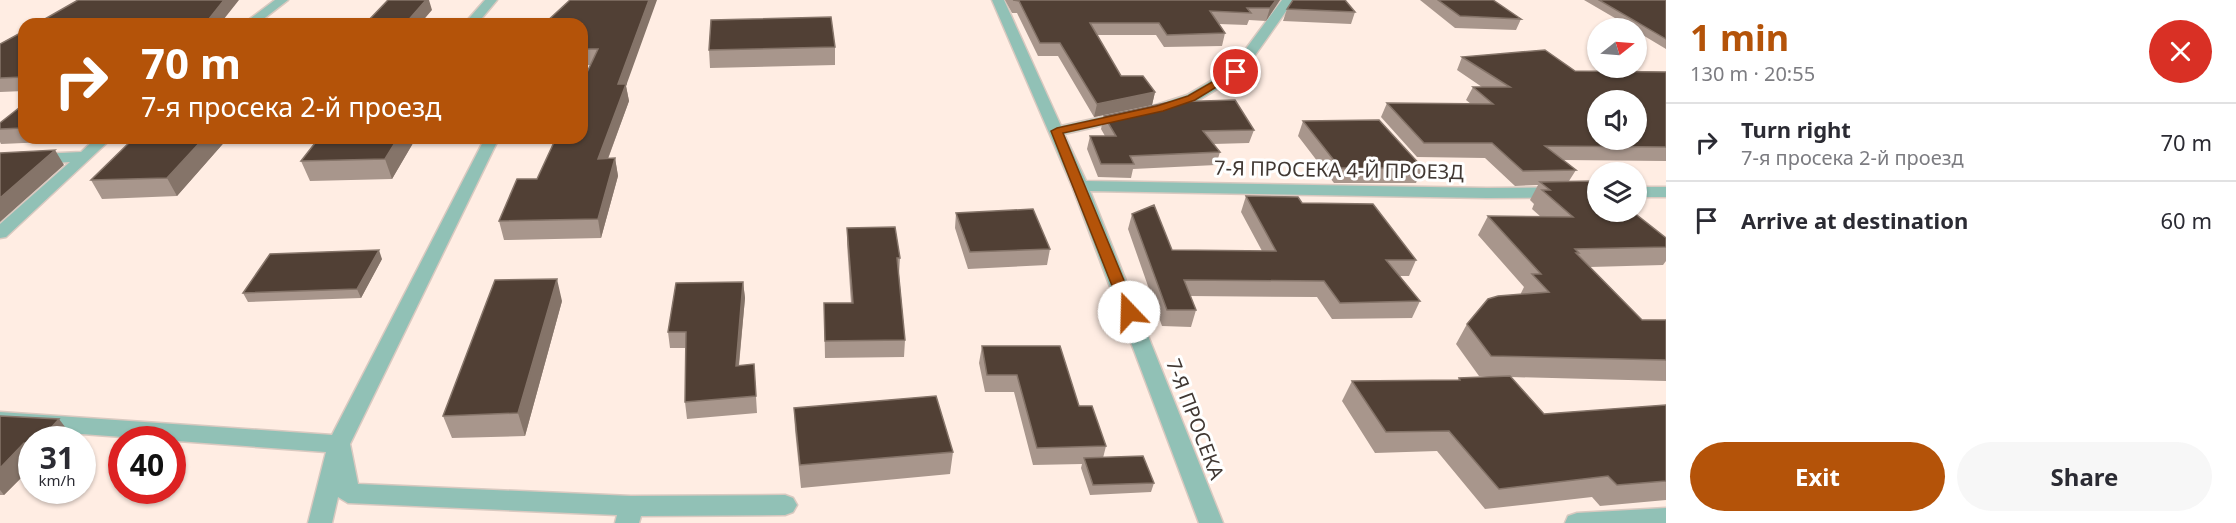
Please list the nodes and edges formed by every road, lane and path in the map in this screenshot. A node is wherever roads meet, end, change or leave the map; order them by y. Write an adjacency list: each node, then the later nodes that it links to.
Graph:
1 (282, 0): 5 (street)
2 (491, 0): 6 (street)
3 (998, 0): 7 (street, 7-Я ПРОСЕКА)
4 (1287, 0): 7 (street)
5 (257, 18)
6 (475, 18)
7 (1057, 131): 12 (street, 7-Я ПРОСЕКА)
8 (98, 144): 10 (street)
9 (489, 144): 18 (street)
10 (85, 156): 11 (street); 16 (street)
11 (0, 161)
12 (1080, 186): 13 (street, 7-Я ПРОСЕКА 4-Й ПРОЕЗД); 23 (street, 7-Я ПРОСЕКА)
13 (1587, 192)
14 (1647, 192): 15 (street)
15 (1666, 192)
16 (0, 233)
17 (0, 420): 18 (street)
18 (339, 444): 20 (street); 22 (street)
19 (785, 505): 20 (street)
20 (629, 515)
21 (1666, 518): 24 (street)
22 (320, 523)
23 (1211, 523)
24 (1577, 523)

